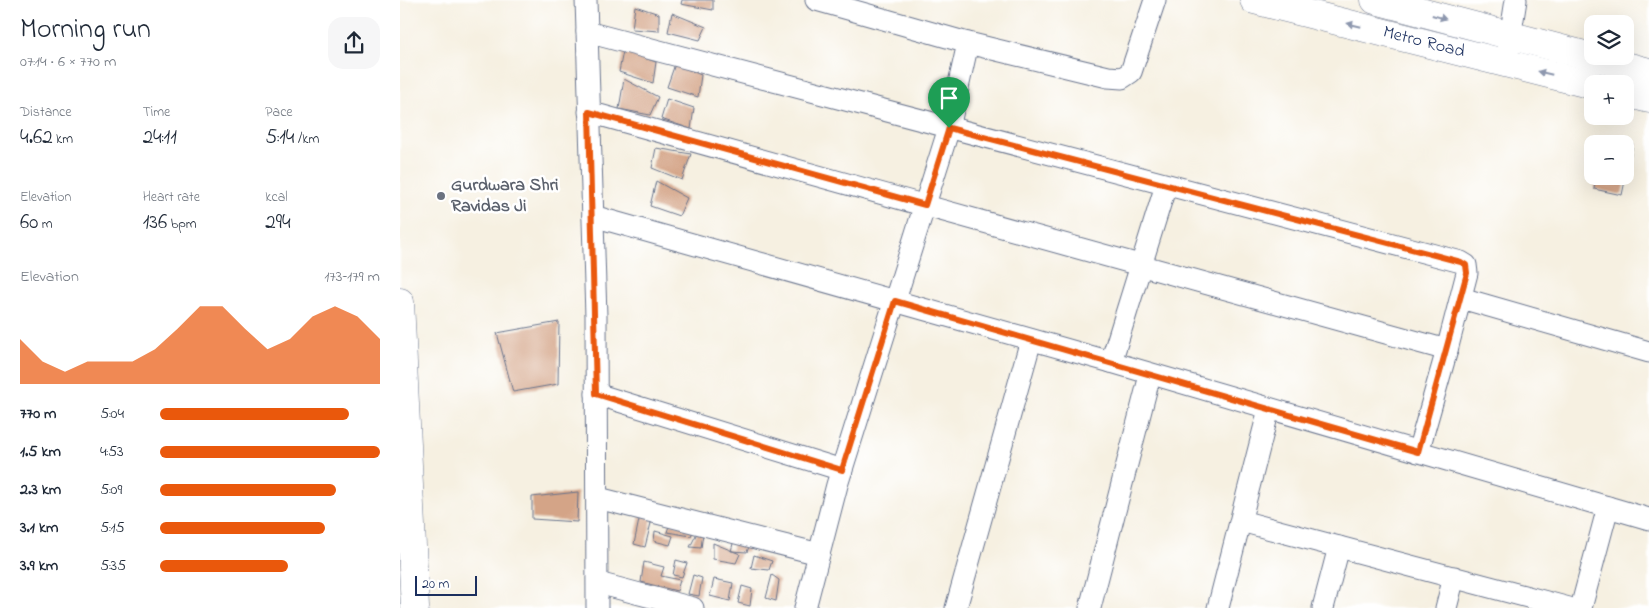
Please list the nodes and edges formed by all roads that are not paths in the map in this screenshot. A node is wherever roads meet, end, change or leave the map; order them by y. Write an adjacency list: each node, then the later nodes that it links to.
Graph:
1 (586, 0): 7 (street)
2 (816, 0): 8 (street)
3 (1155, 0): 8 (street)
4 (1254, 0): 9 (street, Metro Road, one-way to 4)
5 (1375, 0): 9 (street, Metro Road, one-way to 9)
6 (1516, 0): 9 (street)
7 (587, 32): 14 (street); 15 (street)
8 (968, 43): 15 (street)
9 (1508, 50): 10 (street, Metro Road); 11 (street, Metro Road, one-way to 9)
10 (1649, 72)
11 (1584, 82)
12 (1634, 95): 13 (street)
13 (1649, 99)
14 (589, 112): 17 (street); 18 (street)
15 (949, 128): 16 (street); 17 (street)
16 (1166, 185): 19 (street); 20 (street)
17 (925, 205): 19 (street); 21 (street)
18 (592, 216): 21 (street); 28 (street)
19 (1140, 268): 24 (street); 26 (street)
20 (1460, 298): 24 (street); 25 (street)
21 (895, 301): 23 (street); 31 (street)
22 (400, 302): 40 (street)
23 (1031, 340): 26 (street); 44 (street)
24 (1447, 350): 30 (street)
25 (1649, 352)
26 (1111, 362): 27 (street)
27 (1150, 375): 29 (street); 45 (street)
28 (596, 394): 31 (street); 32 (street)
29 (1269, 409): 30 (street); 35 (street)
30 (1418, 452): 33 (street)
31 (842, 470): 37 (street)
32 (598, 498): 37 (street); 39 (street)
33 (1608, 507): 34 (street); 50 (street)
34 (1649, 519)
35 (1240, 521): 36 (street); 46 (street)
36 (1339, 547): 38 (street); 47 (street)
37 (819, 554): 43 (street)
38 (1454, 577): 48 (street); 49 (street)
39 (598, 583): 41 (street); 42 (street)
40 (415, 608)
41 (597, 608)
42 (693, 608)
43 (804, 608)
44 (956, 608)
45 (1090, 608)
46 (1218, 608)
47 (1323, 608)
48 (1446, 608)
49 (1569, 608)
50 (1581, 608)

